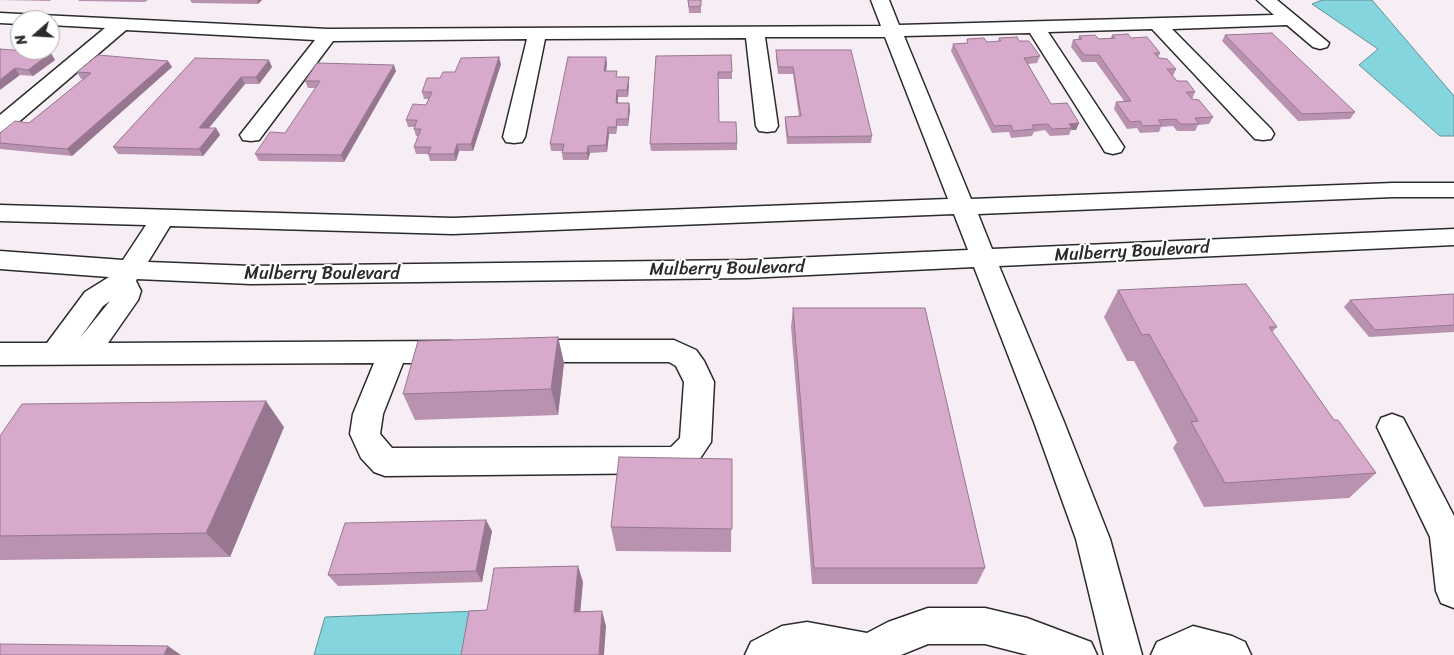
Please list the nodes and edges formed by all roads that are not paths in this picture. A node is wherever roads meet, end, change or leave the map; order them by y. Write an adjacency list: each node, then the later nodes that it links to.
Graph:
1 (880, 0): 8 (street)
2 (1266, 0): 3 (street)
3 (1289, 20): 5 (street); 12 (street)
4 (60, 21): 6 (street)
5 (1156, 23): 7 (street); 16 (street)
6 (122, 24): 11 (street); 13 (street)
7 (1034, 26): 8 (street); 18 (street)
8 (892, 31): 9 (street); 20 (street)
9 (755, 32): 10 (street); 14 (street)
10 (537, 34): 11 (street); 17 (street)
11 (328, 35): 15 (street)
12 (1320, 43)
13 (0, 126)
14 (767, 126)
15 (251, 134)
16 (1263, 134)
17 (514, 137)
18 (1113, 147)
19 (1454, 190): 20 (street)
20 (963, 207): 22 (street); 24 (street)
21 (0, 213): 22 (street)
22 (162, 219): 26 (street)
23 (1454, 237): 24 (street, Mulberry Boulevard)
24 (983, 259): 26 (street, Mulberry Boulevard); 36 (street)
25 (0, 260): 26 (street, Mulberry Boulevard)
26 (126, 275): 28 (street); 30 (street)
27 (393, 352): 27 (street); 28 (street)
28 (85, 353): 30 (street)
29 (0, 354): 30 (street)
30 (54, 354)
31 (1392, 427): 32 (street)
32 (1454, 591)
33 (866, 654): 34 (street); 35 (street)
34 (764, 655)
35 (1078, 655)
36 (1123, 655)
37 (1170, 655): 38 (street)
38 (1232, 655)

